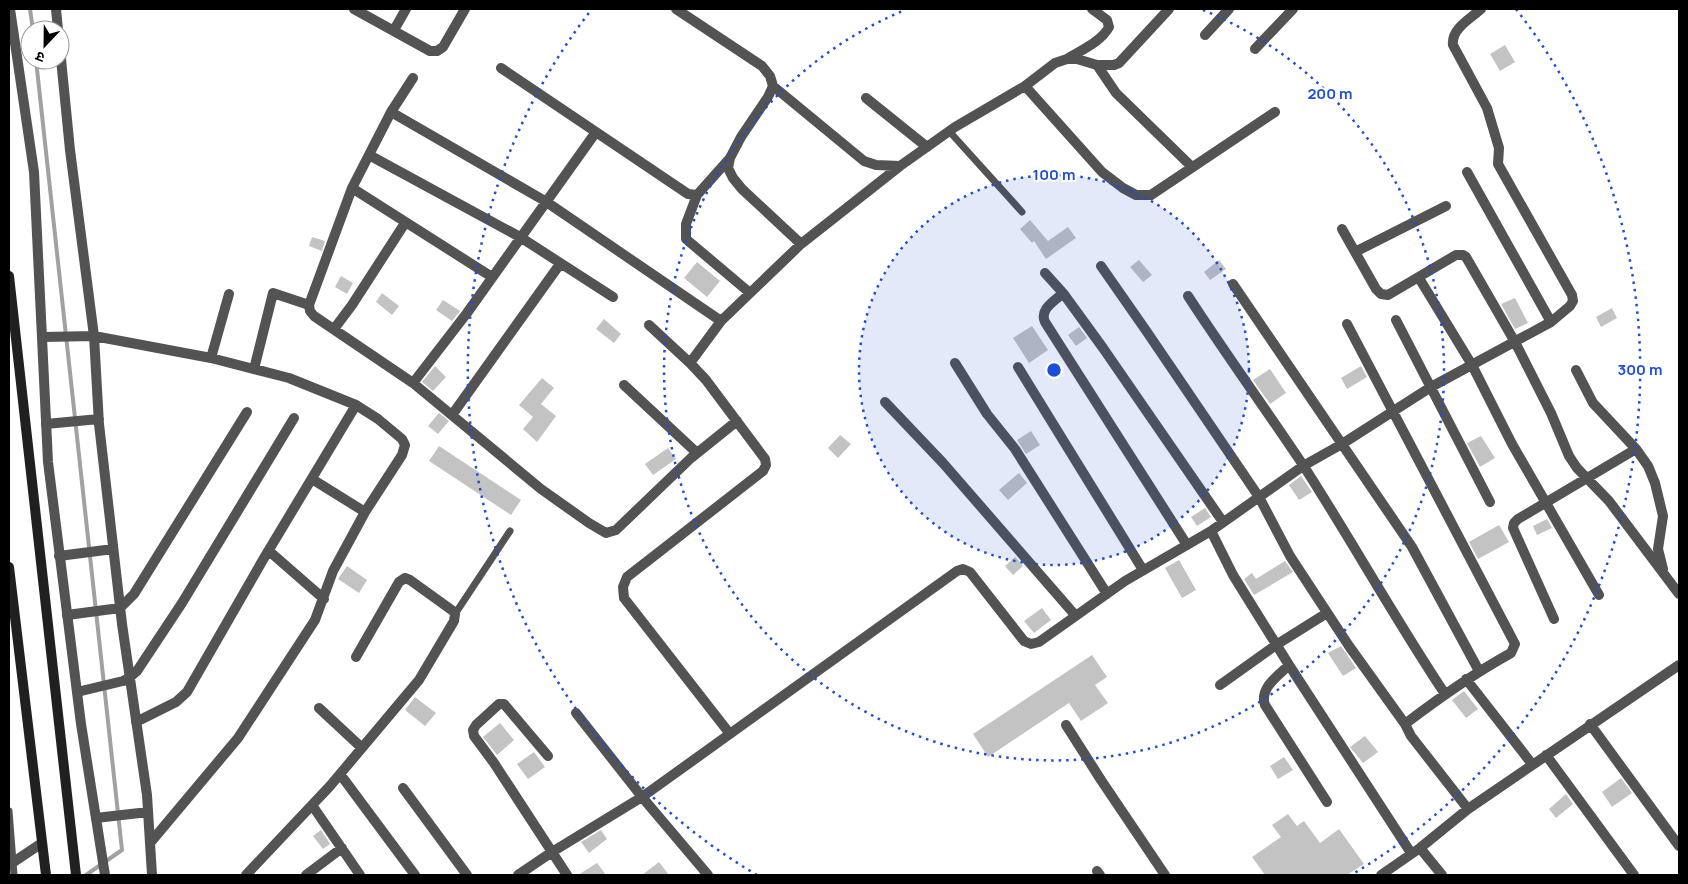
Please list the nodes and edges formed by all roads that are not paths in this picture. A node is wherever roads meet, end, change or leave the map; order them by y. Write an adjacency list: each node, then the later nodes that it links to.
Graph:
1 (10, 9): 62 (street)
2 (354, 9): 11 (street)
3 (406, 9): 11 (street)
4 (465, 9): 11 (street)
5 (676, 9): 19 (street)
6 (1092, 9): 14 (street)
7 (1169, 9): 15 (street)
8 (1229, 9): 12 (street)
9 (1293, 9): 13 (street)
10 (1482, 9): 57 (street)
11 (394, 30)
12 (1205, 34)
13 (1254, 49)
14 (1067, 59): 15 (street); 20 (street)
15 (1097, 65): 30 (street)
16 (501, 68): 25 (street)
17 (62, 70): 61 (street)
18 (413, 78): 22 (street)
19 (773, 86): 28 (street); 29 (street)
20 (1025, 86): 24 (street); 30 (street)
21 (866, 98): 26 (street)
22 (391, 112): 27 (street); 34 (street)
23 (1275, 112): 30 (street)
24 (949, 131): 26 (street); 36 (lane)
25 (596, 132): 33 (street); 34 (street)
26 (927, 147): 29 (street)
27 (369, 155): 32 (street); 39 (street)
28 (730, 158): 33 (street); 40 (street)
29 (900, 166): 40 (street)
30 (1192, 167)
31 (1467, 172): 57 (street)
32 (352, 188): 37 (street); 54 (street)
33 (697, 195): 49 (street)
34 (545, 202): 39 (street); 56 (street)
35 (1446, 206): 41 (street)
36 (1022, 212)
37 (405, 223): 46 (street); 60 (street)
38 (1342, 229): 41 (street)
39 (520, 237): 42 (street); 46 (street)
40 (801, 244): 49 (street)
41 (1355, 252): 47 (street)
42 (560, 264): 53 (street); 78 (street)
43 (1101, 266): 89 (street)
44 (1045, 273): 51 (street)
45 (9, 276): 150 (main road)
46 (492, 277): 71 (street)
47 (1419, 278): 63 (street); 67 (street)
48 (1233, 284): 83 (street)
49 (750, 292): 56 (street)
50 (229, 294): 64 (street)
51 (1063, 294): 93 (street); 96 (street)
52 (1188, 296): 86 (street)
53 (613, 297)
54 (309, 305): 60 (street); 69 (street)
55 (1396, 320): 73 (street)
56 (720, 321): 65 (street)
57 (1551, 322): 63 (street)
58 (1347, 324): 76 (street)
59 (649, 325): 65 (street)
60 (334, 329): 71 (street)
61 (94, 336): 62 (street); 64 (street); 80 (street)
62 (43, 338): 82 (street)
63 (1514, 342): 67 (street); 87 (street)
64 (211, 358): 69 (street)
65 (690, 363): 81 (street)
66 (955, 363): 103 (street)
67 (1472, 365): 73 (street); 91 (street)
68 (1018, 367): 101 (street)
69 (254, 369): 75 (street)
70 (1576, 370): 84 (street)
71 (413, 383): 78 (street)
72 (624, 385): 85 (street)
73 (1431, 387): 76 (street); 90 (street)
74 (885, 402): 111 (street)
75 (356, 405): 88 (street); 92 (street)
76 (1392, 410): 83 (street); 117 (street)
77 (248, 412): 107 (street)
78 (452, 415): 85 (street)
79 (294, 418): 119 (street)
80 (95, 420): 82 (street); 97 (street)
81 (736, 421): 85 (street); 129 (street)
82 (46, 424): 99 (street)
83 (1342, 444): 86 (street); 117 (street)
84 (1636, 449): 87 (street); 102 (street)
85 (697, 452)
86 (1303, 466): 89 (street); 122 (street)
87 (1588, 478): 91 (street); 102 (street)
88 (312, 479): 92 (street); 98 (street)
89 (1259, 497): 93 (street); 108 (street)
90 (1490, 502)
91 (1547, 503): 105 (street); 112 (street)
92 (365, 512): 106 (street)
93 (1223, 522): 95 (street)
94 (510, 531): 109 (lane)
95 (1211, 531): 96 (street); 113 (street)
96 (1187, 545): 101 (street)
97 (110, 550): 99 (street); 107 (street)
98 (269, 551): 106 (street); 125 (street)
99 (60, 556): 110 (street)
100 (9, 567): 143 (main road)
101 (1143, 570): 103 (street)
102 (1664, 573): 104 (street)
103 (1107, 594): 111 (street)
104 (1679, 594)
105 (1599, 595)
106 (324, 599): 144 (street)
107 (116, 609): 110 (street); 119 (street)
108 (1327, 612): 113 (street); 126 (street)
109 (455, 614): 114 (street); 130 (street)
110 (67, 615): 121 (street)
111 (1076, 615): 129 (street)
112 (1554, 619)
113 (1276, 645): 116 (street); 120 (street)
114 (356, 657)
115 (1679, 664): 127 (street)
116 (1289, 665): 137 (street); 147 (street)
117 (1479, 671): 118 (street)
118 (1466, 679): 122 (street); 133 (street)
119 (126, 680): 121 (street); 125 (street)
120 (1220, 685)
121 (77, 692): 142 (street)
122 (1444, 694): 126 (street)
123 (318, 708): 130 (street)
124 (576, 713): 136 (street)
125 (136, 722): 141 (street)
126 (1405, 724): 139 (street)
127 (1590, 724): 131 (street); 145 (street)
128 (1066, 725): 163 (street)
129 (730, 734): 136 (street)
130 (362, 748): 134 (street)
131 (1546, 755): 133 (street); 166 (street)
132 (548, 756): 148 (street)
133 (1532, 764): 139 (street)
134 (340, 774): 138 (street); 158 (street)
135 (403, 788): 159 (street)
136 (642, 797): 148 (street); 162 (street)
137 (1327, 802)
138 (312, 805): 146 (street); 155 (street)
139 (1468, 809): 147 (street)
140 (9, 811): 149 (lane)
141 (144, 813): 142 (street); 144 (street)
142 (96, 818): 153 (street)
143 (42, 843): 149 (street); 152 (main road)
144 (150, 843): 154 (street)
145 (1679, 846)
146 (342, 848): 156 (street); 157 (street)
147 (1416, 851): 164 (street); 165 (street)
148 (552, 852): 160 (street); 161 (street)
149 (11, 864): 151 (lane)
150 (76, 872)
151 (14, 875)
152 (46, 875)
153 (105, 875)
154 (152, 875)
155 (246, 875)
156 (306, 875)
157 (360, 875)
158 (415, 875)
159 (467, 875)
160 (518, 875)
161 (567, 875)
162 (708, 875)
163 (1165, 875)
164 (1383, 875)
165 (1442, 875)
166 (1634, 875)

